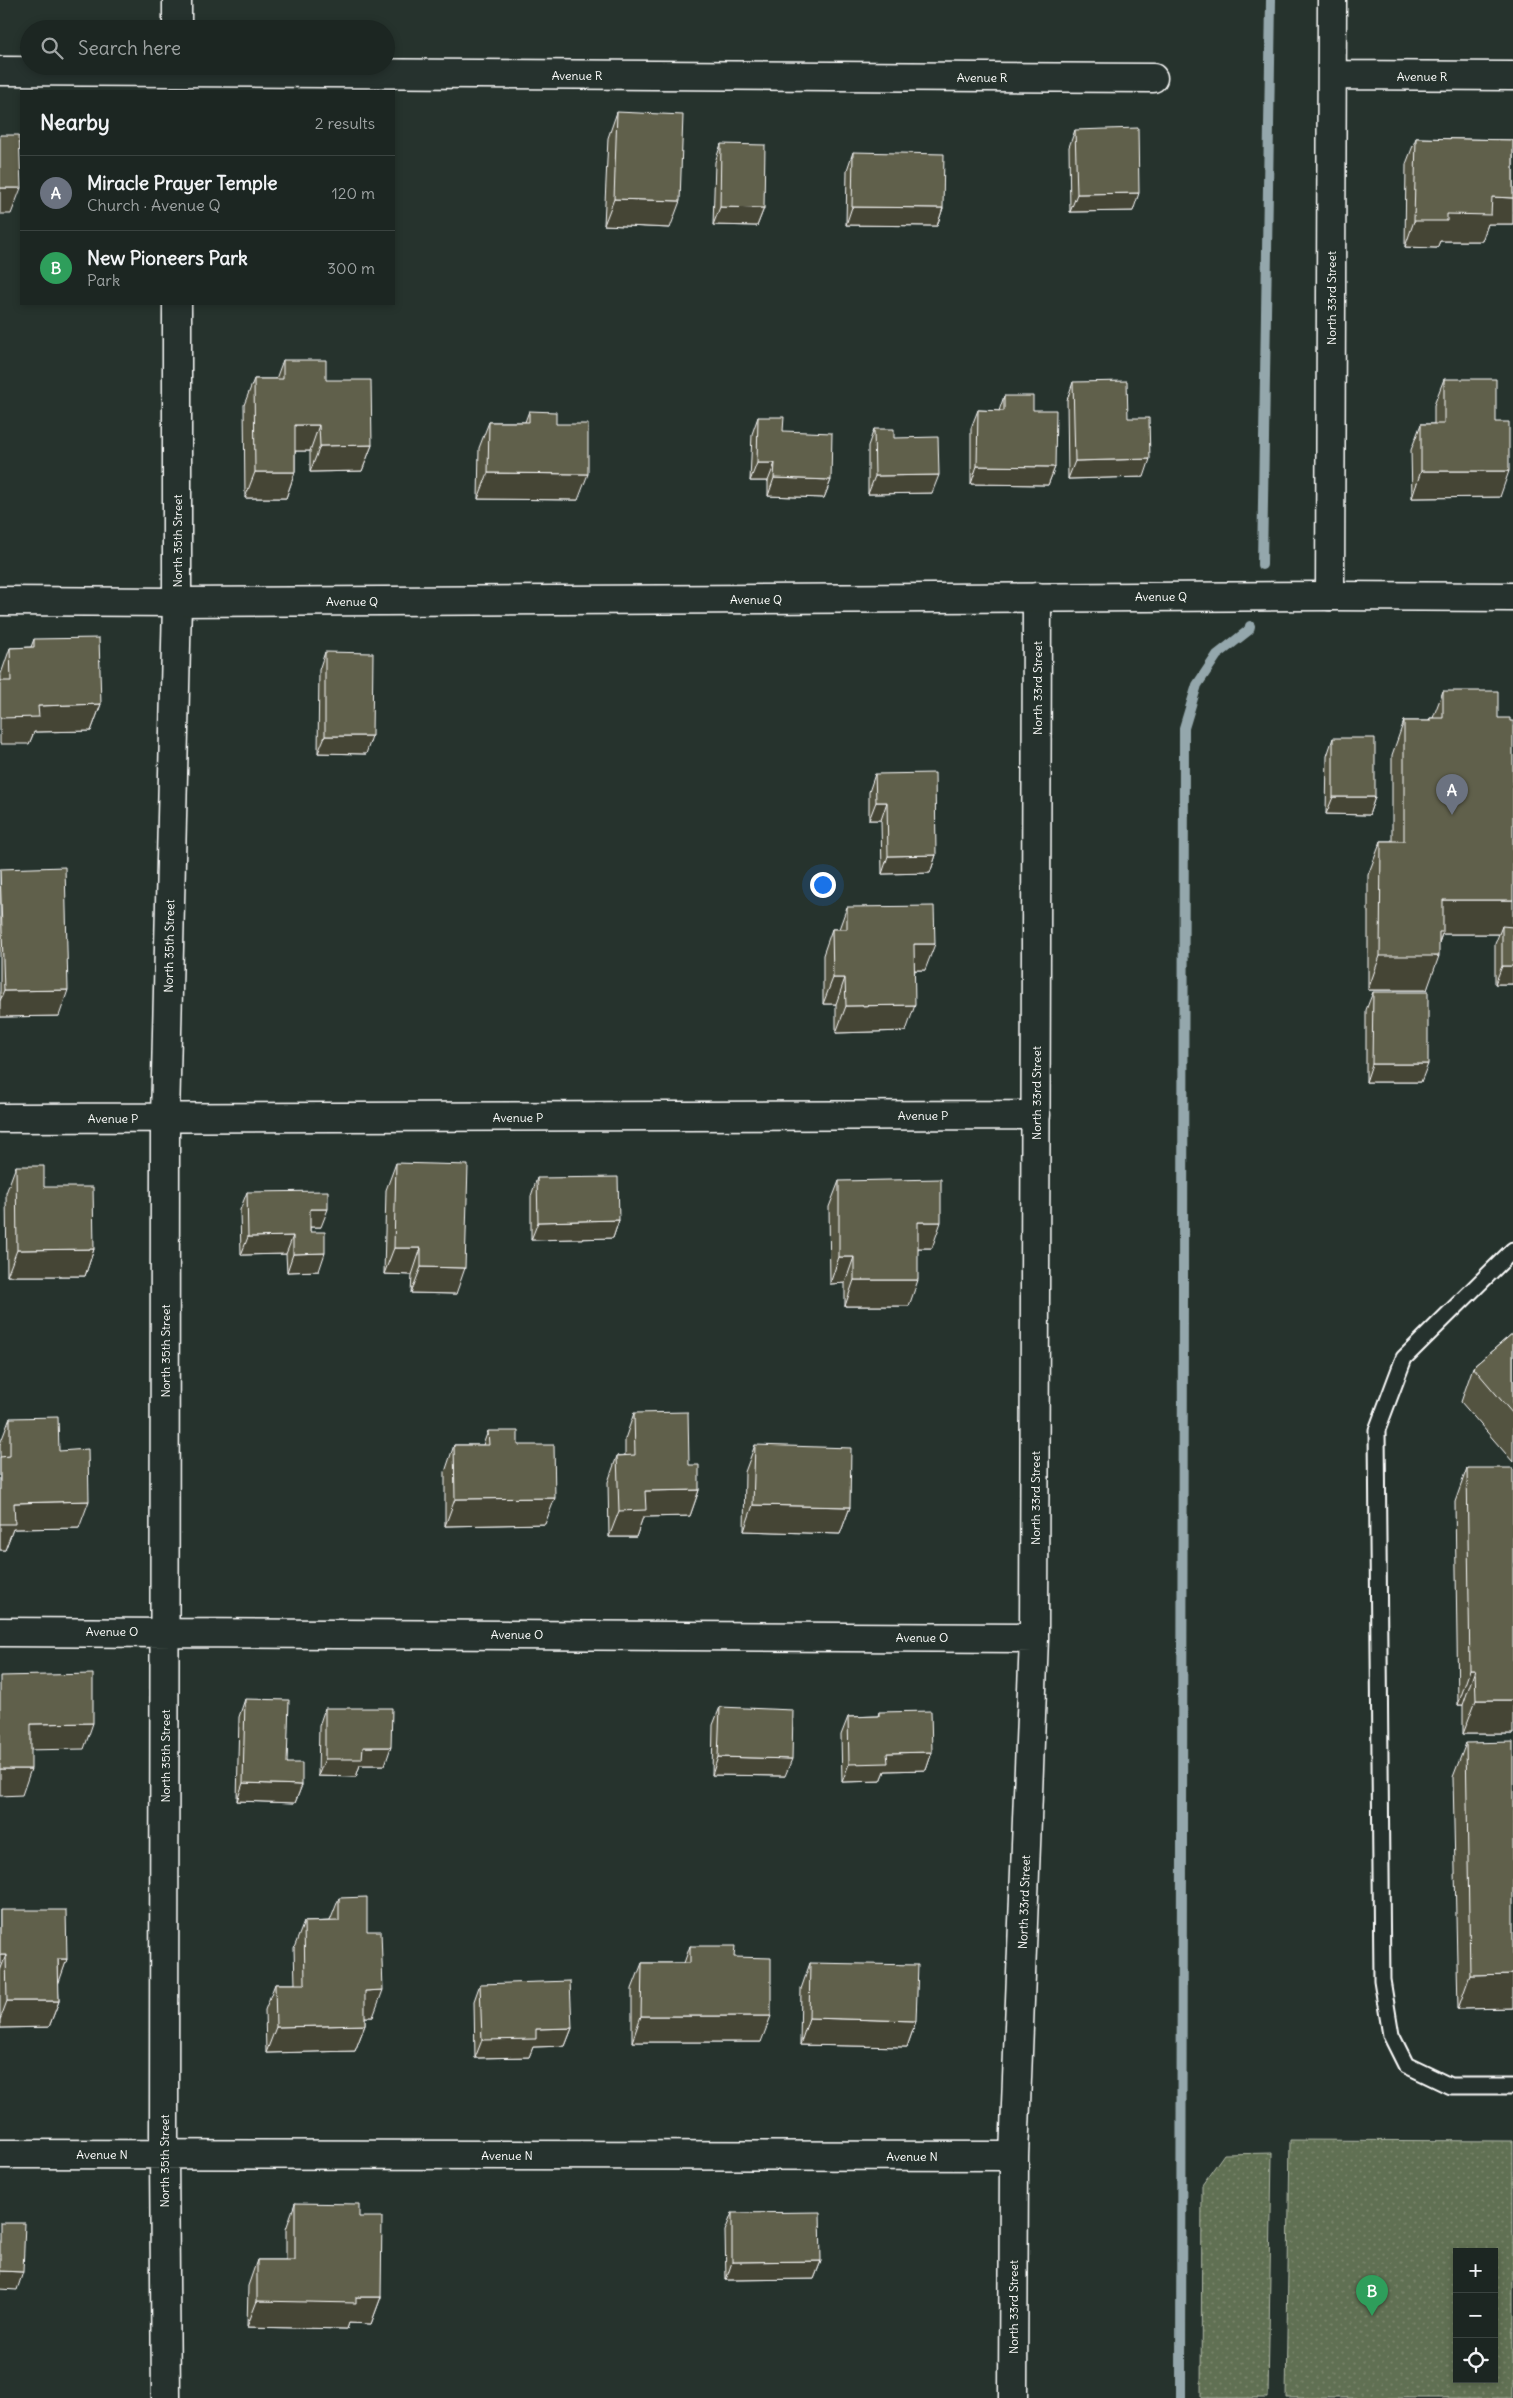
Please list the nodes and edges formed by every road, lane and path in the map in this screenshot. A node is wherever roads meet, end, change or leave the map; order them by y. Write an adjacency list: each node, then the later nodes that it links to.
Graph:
1 (177, 0): 3 (street)
2 (1332, 0): 7 (street, North 33rd Street)
3 (177, 20)
4 (0, 71): 5 (street, Avenue R)
5 (20, 72)
6 (118, 75): 9 (street, Avenue R)
7 (1332, 75): 8 (street, Avenue R); 12 (street, North 33rd Street)
8 (1513, 76)
9 (177, 77): 10 (street, Avenue R)
10 (1153, 78)
11 (177, 305): 16 (street, North 35th Street)
12 (1330, 596): 13 (street, Avenue Q); 14 (street, Avenue Q)
13 (1037, 597): 16 (street, Avenue Q); 17 (street, North 33rd Street)
14 (1513, 597)
15 (0, 601): 16 (street, Avenue Q)
16 (177, 602): 19 (street, North 35th Street)
17 (1036, 1114): 19 (street, Avenue P); 23 (street, North 33rd Street)
18 (0, 1118): 19 (street, Avenue P)
19 (165, 1118): 21 (street, North 35th Street)
20 (1513, 1250): 24 (lane)
21 (165, 1631): 22 (street, Avenue O); 23 (street, Avenue O); 26 (street, North 35th Street)
22 (0, 1632)
23 (1034, 1638): 27 (street, North 33rd Street)
24 (1513, 2086)
25 (0, 2154): 26 (street, Avenue N)
26 (164, 2155): 27 (street, Avenue N); 28 (street, North 35th Street)
27 (1014, 2156): 29 (street, North 33rd Street)
28 (166, 2398)
29 (1013, 2398)

